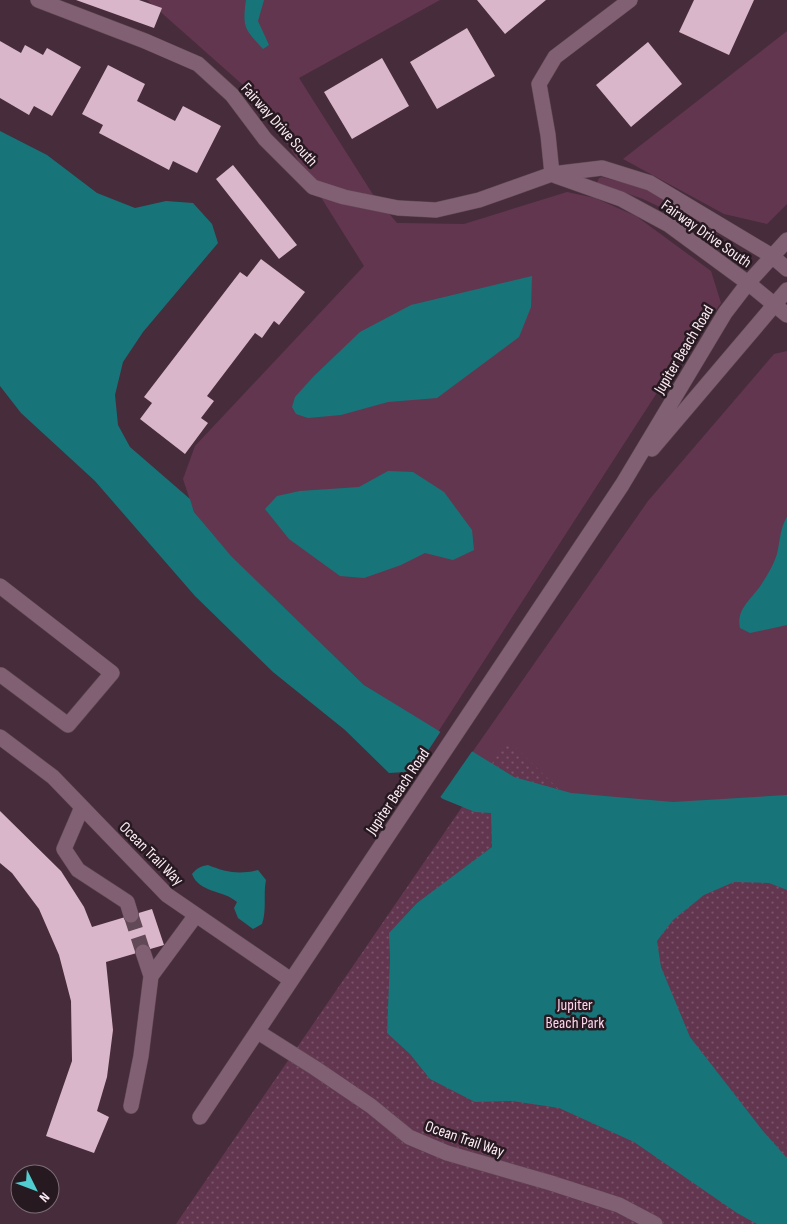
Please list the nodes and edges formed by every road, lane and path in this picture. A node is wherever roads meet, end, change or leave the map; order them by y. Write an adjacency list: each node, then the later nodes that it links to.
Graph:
1 (38, 0): 3 (street, Fairway Drive South)
2 (630, 0): 3 (street)
3 (552, 174): 5 (street); 7 (street, Fairway Drive South)
4 (787, 240): 5 (street, Jupiter Beach Road)
5 (772, 256): 6 (street); 7 (street, Jupiter Beach Road)
6 (787, 269)
7 (748, 283): 9 (street, Fairway Drive South); 11 (street, Jupiter Beach Road)
8 (787, 290): 9 (street, Jupiter Beach Road)
9 (774, 304): 10 (street, Fairway Drive South); 11 (street, Jupiter Beach Road)
10 (787, 315)
11 (622, 485): 20 (street, Jupiter Beach Road)
12 (0, 586): 13 (street)
13 (0, 675)
14 (0, 737): 15 (street, Ocean Trail Way)
15 (82, 807): 16 (street, Ocean Trail Way); 17 (street)
16 (196, 915): 19 (street); 20 (street, Ocean Trail Way)
17 (131, 916)
18 (143, 952): 19 (street)
19 (151, 976): 22 (street)
20 (291, 980): 21 (street, Jupiter Beach Road)
21 (258, 1032): 23 (street, Jupiter Beach Road); 24 (street, Ocean Trail Way)
22 (132, 1106)
23 (200, 1117)
24 (655, 1224)

